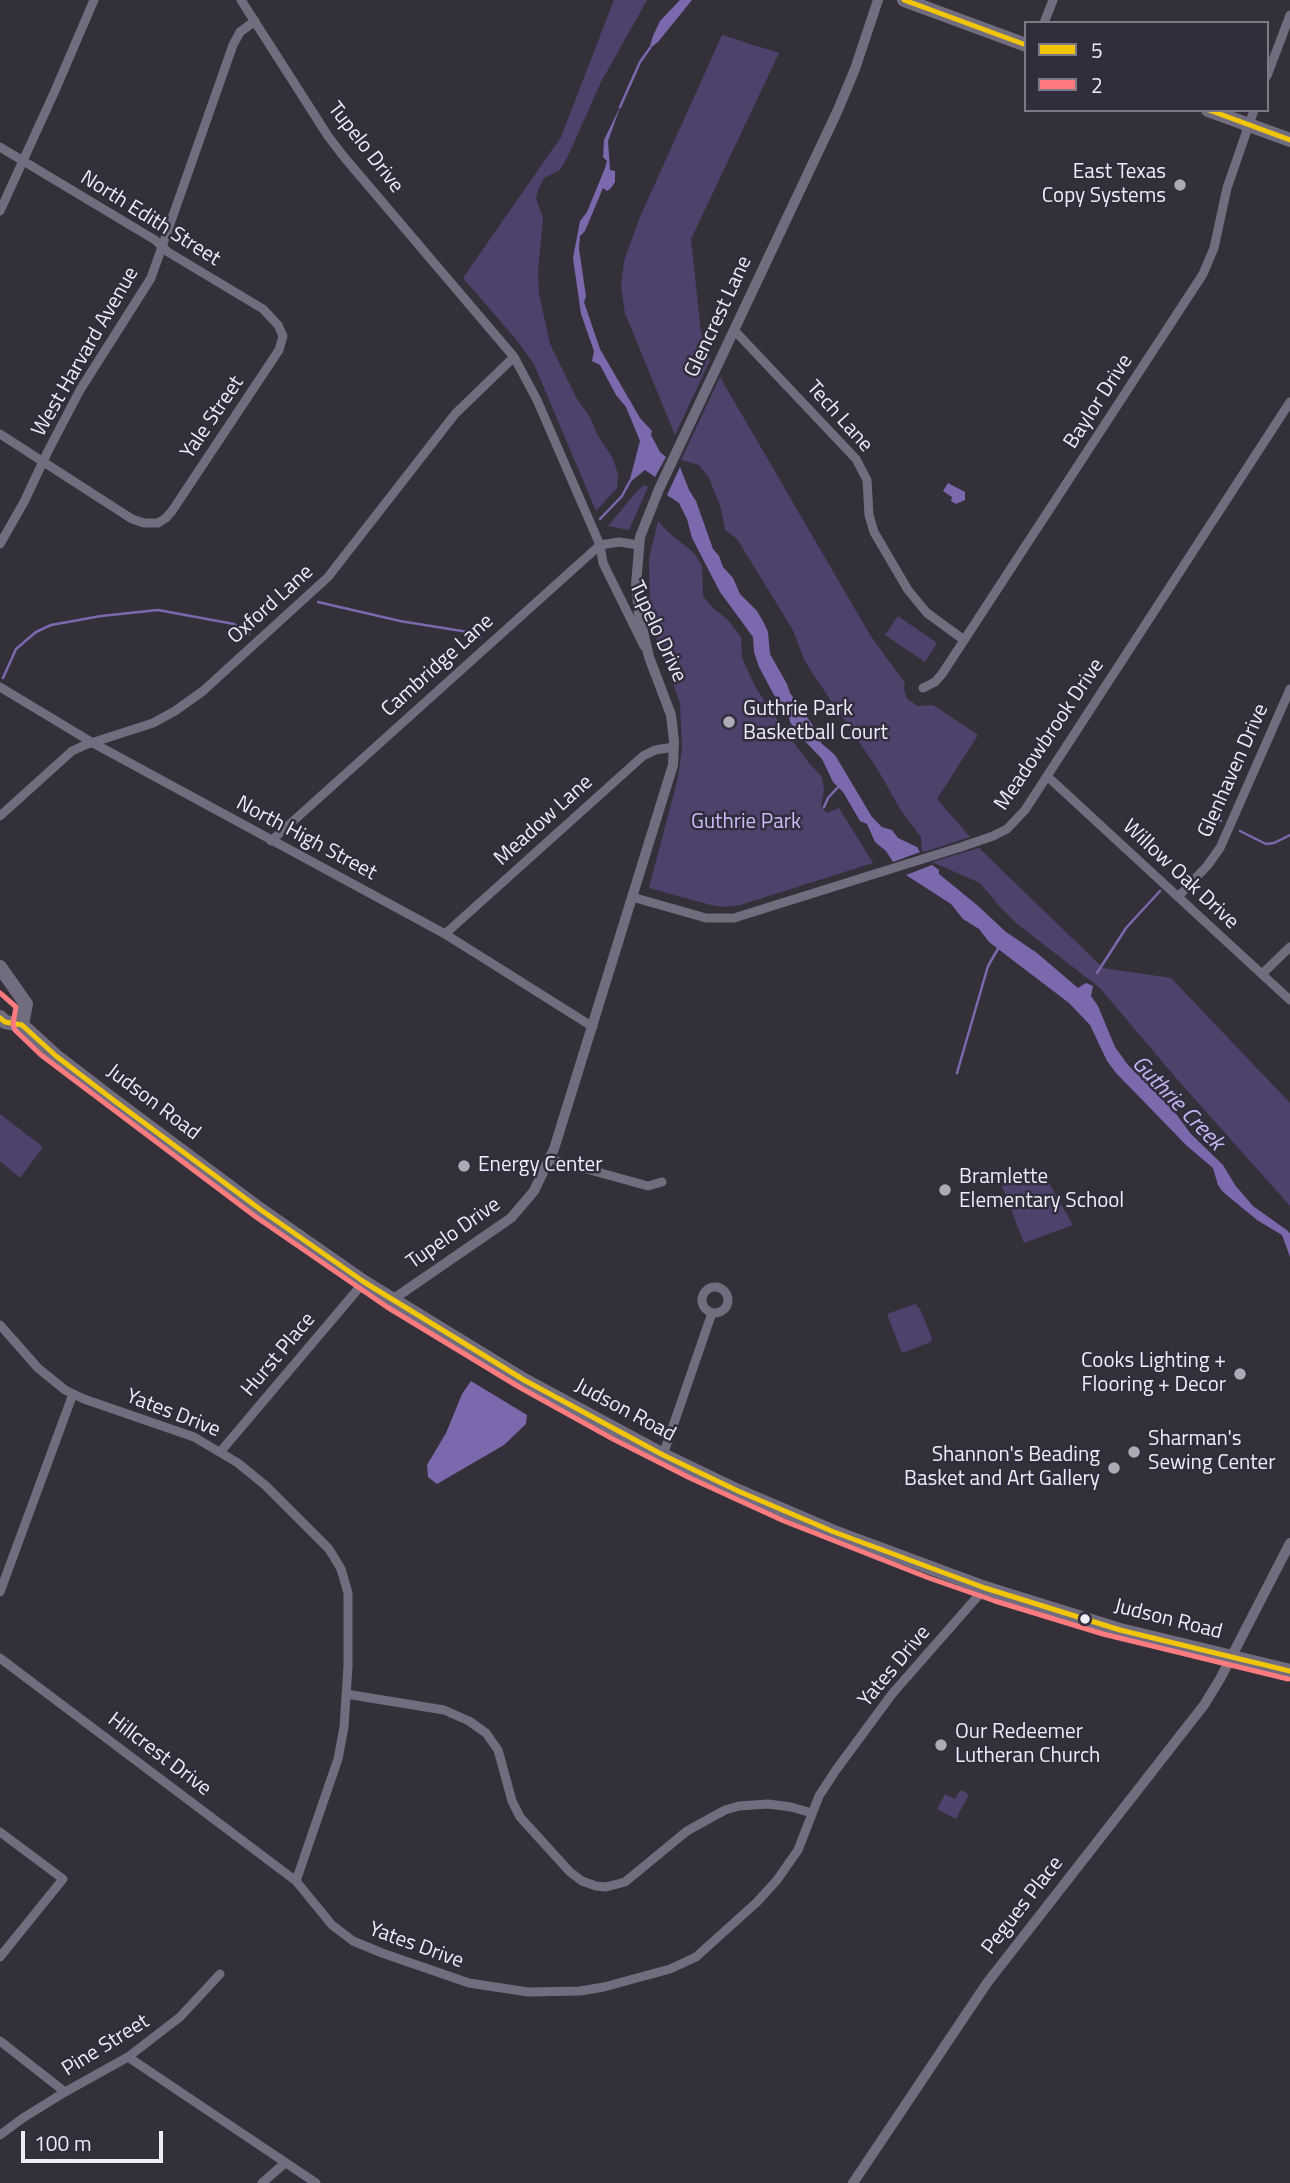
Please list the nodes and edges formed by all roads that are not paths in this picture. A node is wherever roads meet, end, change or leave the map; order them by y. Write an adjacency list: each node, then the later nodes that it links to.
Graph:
1 (93, 0): 16 (street)
2 (241, 0): 7 (street, Tupelo Drive)
3 (878, 0): 20 (street, Glencrest Lane)
4 (904, 0): 9 (main road)
5 (1053, 0): 8 (street)
6 (1290, 15): 10 (street)
7 (255, 21): 18 (street, West Harvard Avenue); 21 (street, Tupelo Drive)
8 (1045, 21)
9 (1024, 44)
10 (1269, 71)
11 (1213, 112): 13 (main road)
12 (1253, 112): 13 (street, Baylor Drive)
13 (1249, 125): 14 (main road); 28 (street, Baylor Drive)
14 (1290, 140)
15 (0, 147): 16 (street, North Edith Street)
16 (23, 161): 17 (street); 18 (street, North Edith Street)
17 (0, 211)
18 (162, 247): 19 (street, North Edith Street); 24 (street, West Harvard Avenue)
19 (278, 325): 24 (street, Yale Street)
20 (734, 330): 27 (street, Glencrest Lane); 28 (street, Tech Lane)
21 (514, 357): 26 (street, Tupelo Drive); 33 (street, Oxford Lane)
22 (1290, 402): 35 (street, Meadowbrook Drive)
23 (0, 434): 24 (street)
24 (43, 460): 25 (street, West Harvard Avenue)
25 (0, 544)
26 (600, 545): 27 (street); 29 (street, Tupelo Drive); 37 (street, Cambridge Lane)
27 (639, 545): 29 (street, Glencrest Lane)
28 (964, 640): 31 (street, Baylor Drive)
29 (649, 657): 34 (street, Tupelo Drive)
30 (0, 687): 33 (street, North High Street)
31 (923, 688)
32 (1290, 689): 39 (street, Glenhaven Drive)
33 (93, 743): 36 (street, Oxford Lane); 37 (street, North High Street)
34 (674, 747): 38 (street, Tupelo Drive); 40 (street, Meadow Lane)
35 (1047, 776): 38 (street, Meadowbrook Drive); 39 (street, Willow Oak Drive)
36 (0, 816)
37 (271, 841): 40 (street, North High Street)
38 (632, 897): 49 (street, Tupelo Drive)
39 (1178, 897): 43 (street, Willow Oak Drive)
40 (444, 934): 49 (street, North High Street)
41 (1290, 947): 43 (street)
42 (0, 967): 46 (main road)
43 (1262, 974): 45 (street, Willow Oak Drive)
44 (0, 981): 46 (street)
45 (1290, 1000)
46 (26, 1004): 48 (main road)
47 (2, 1019): 48 (main road)
48 (22, 1025): 52 (main road, Judson Road)
49 (593, 1027): 50 (street, Tupelo Drive)
50 (550, 1159): 51 (street); 53 (street, Tupelo Drive)
51 (662, 1182)
52 (363, 1282): 53 (main road, Judson Road); 57 (street, Hurst Place)
53 (392, 1300): 58 (main road, Judson Road)
54 (712, 1313): 58 (street)
55 (0, 1325): 56 (street, Yates Drive)
56 (74, 1394): 57 (street, Yates Drive); 61 (street)
57 (221, 1451): 65 (street, Yates Drive)
58 (663, 1455): 60 (main road, Judson Road)
59 (1290, 1543): 63 (street, Pegues Place)
60 (985, 1588): 63 (main road, Judson Road); 66 (street, Yates Drive)
61 (0, 1592)
62 (0, 1658): 68 (street, Hillcrest Drive)
63 (1231, 1658): 64 (main road, Judson Road); 78 (street, Pegues Place)
64 (1290, 1671)
65 (346, 1694): 66 (street); 68 (street, Yates Drive)
66 (812, 1813): 68 (street, Yates Drive)
67 (0, 1832): 69 (street)
68 (296, 1881)
69 (0, 1956)
70 (220, 1974): 72 (street, Pine Street)
71 (0, 2041): 73 (street)
72 (128, 2057): 73 (street, Pine Street); 75 (street)
73 (65, 2092): 74 (street, Pine Street)
74 (0, 2134)
75 (285, 2163): 76 (street); 77 (street)
76 (262, 2183)
77 (316, 2183)
78 (853, 2183)

